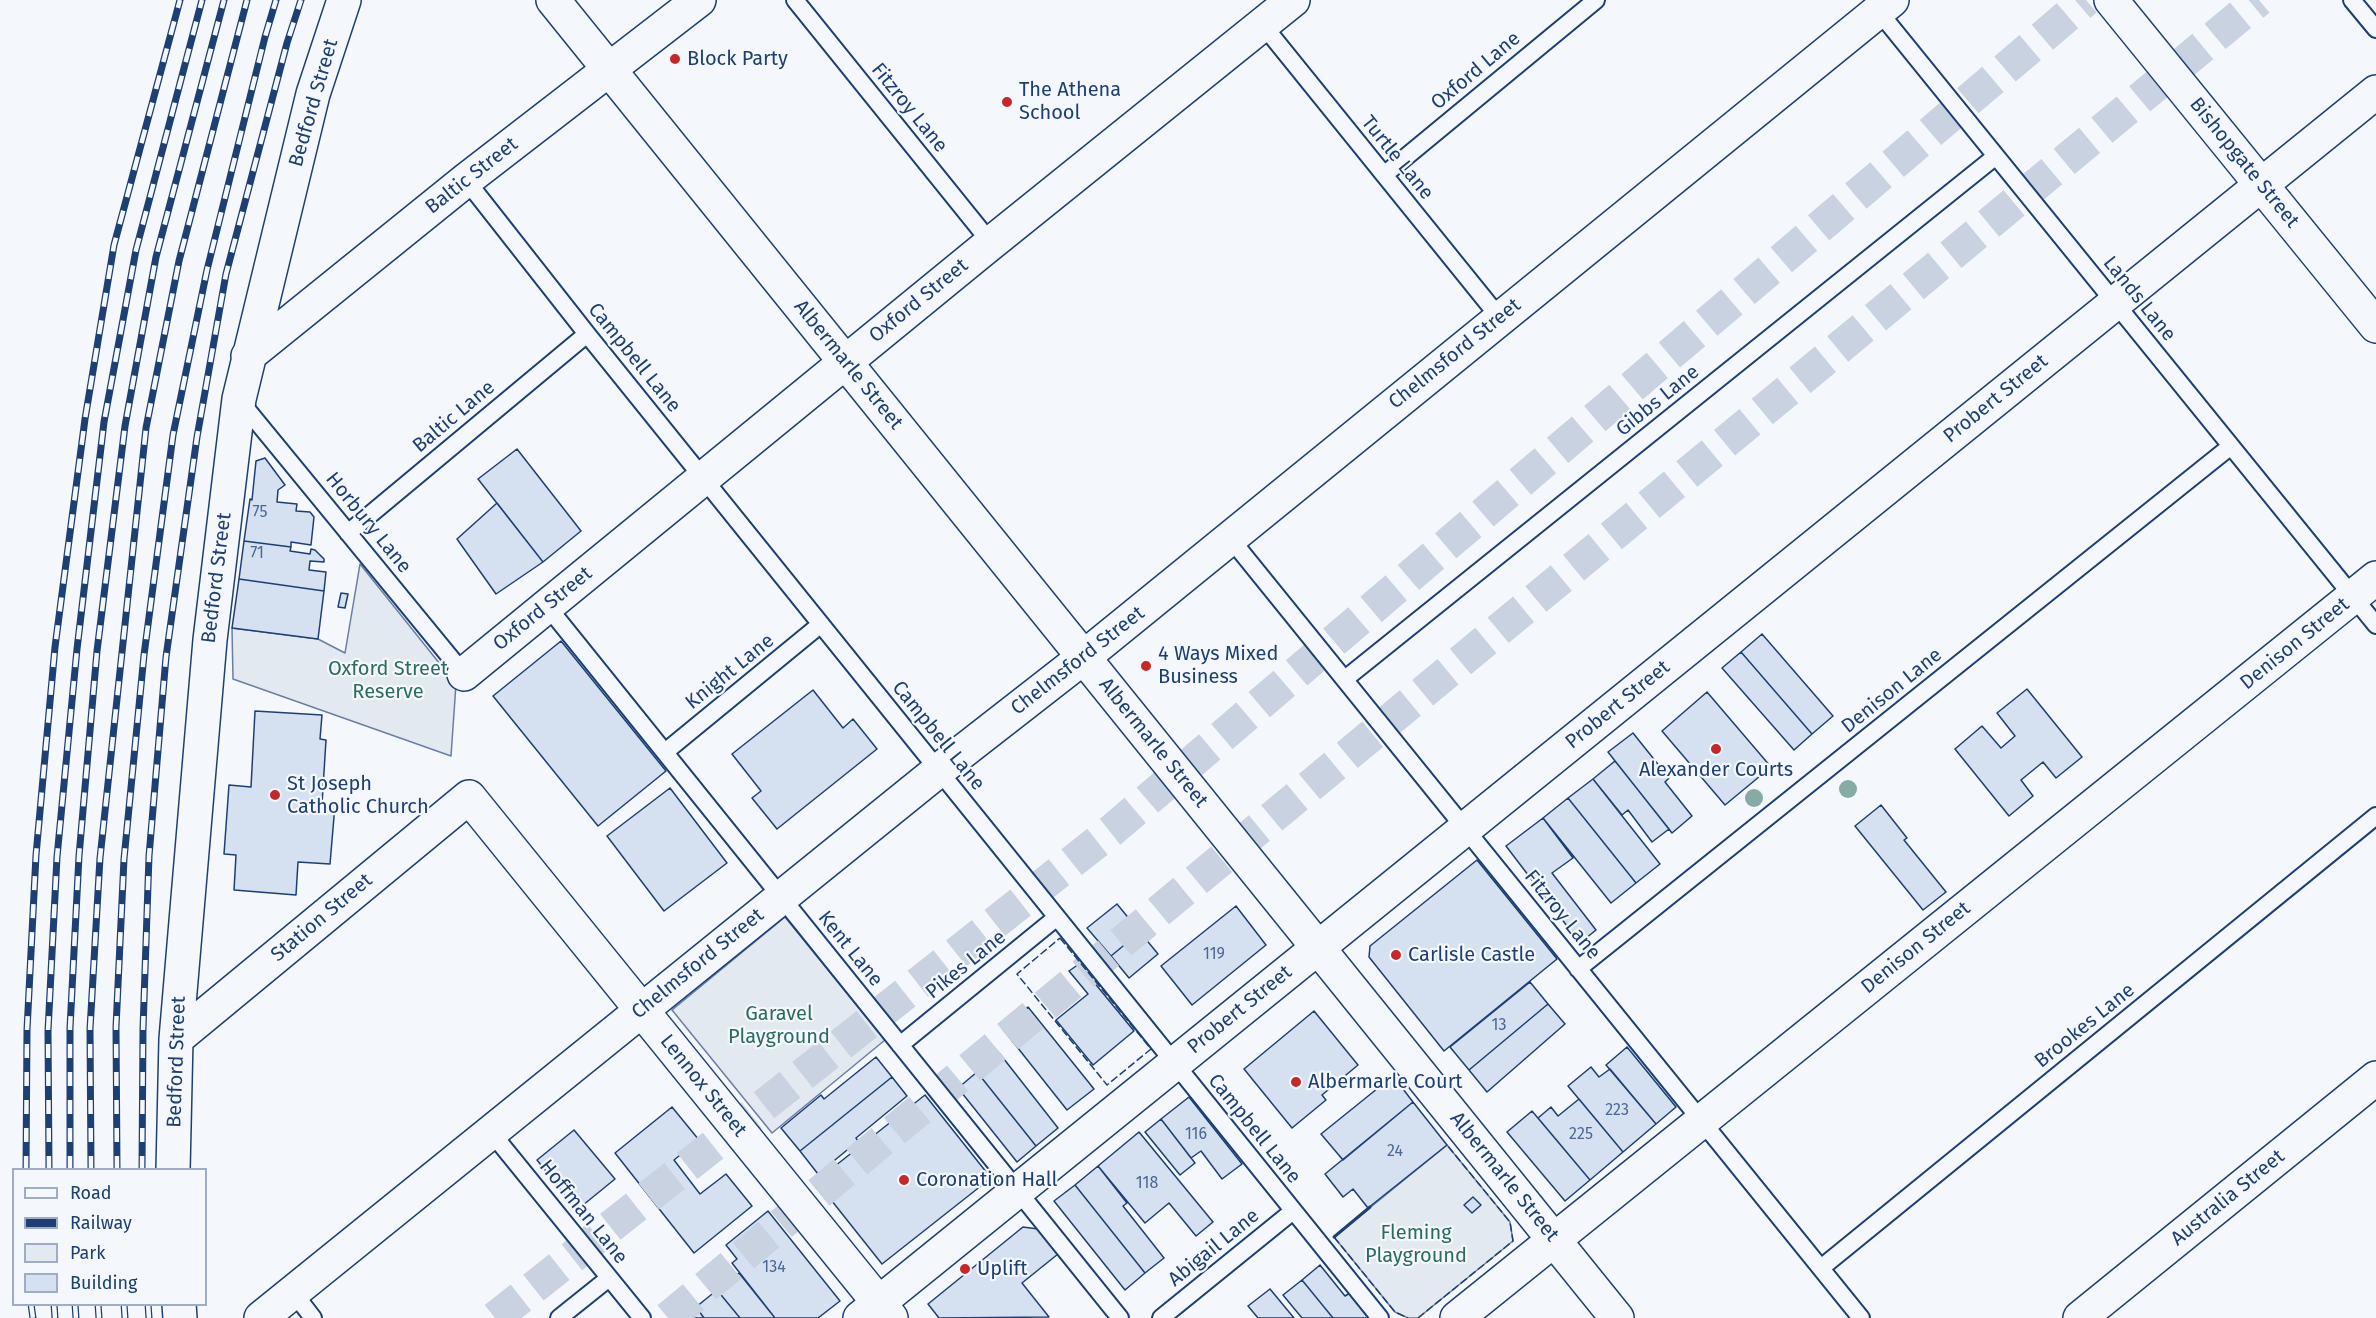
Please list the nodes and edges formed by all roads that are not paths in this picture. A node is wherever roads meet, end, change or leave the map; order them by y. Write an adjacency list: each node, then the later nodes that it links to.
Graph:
1 (344, 0): 23 (street, Bedford Street)
2 (553, 0): 12 (street, Albermarle Street)
3 (699, 0): 12 (street, Baltic Street)
4 (795, 0): 18 (lane, Fitzroy Lane)
5 (1293, 0): 10 (street, Oxford Street)
6 (1596, 0): 15 (lane, Oxford Lane)
7 (2111, 0): 17 (street, Bishopgate Street)
8 (2352, 0): 11 (lane)
9 (1880, 4): 14 (lane, Lands Lane); 20 (street, Chelmsford Street)
10 (1263, 25): 15 (lane, Turtle Lane); 18 (street, Oxford Street)
11 (2376, 29)
12 (610, 70): 16 (street, Baltic Street); 24 (street, Albermarle Street)
13 (2376, 92): 17 (street, Probert Street)
14 (1996, 156): 19 (lane, Lands Lane); 36 (lane, Gibbs Lane)
15 (1384, 175): 20 (lane, Turtle Lane)
16 (466, 180): 22 (lane, Campbell Lane); 23 (street, Baltic Street)
17 (2262, 185): 19 (street, Probert Street); 21 (street, Bishopgate Street)
18 (991, 243): 24 (street, Oxford Street)
19 (2115, 303): 26 (lane, Lands Lane); 41 (street, Probert Street)
20 (1499, 317): 29 (street, Chelmsford Street)
21 (2376, 326)
22 (587, 333): 27 (lane, Campbell Lane); 28 (lane, Baltic Lane)
23 (248, 356): 25 (street, Bedford Street)
24 (846, 362): 27 (street, Oxford Street); 34 (street, Albermarle Street)
25 (238, 399): 28 (lane, Horbury Lane); 47 (street, Bedford Street)
26 (2231, 446): 30 (lane, Lands Lane); 45 (lane, Denison Lane)
27 (704, 478): 31 (street, Oxford Street); 32 (lane, Campbell Lane)
28 (348, 533): 35 (lane, Horbury Lane)
29 (1230, 538): 34 (street, Chelmsford Street); 36 (lane, Fitzroy Lane)
30 (2365, 588): 33 (lane, Lands Lane); 51 (street, Denison Street)
31 (548, 606): 35 (street, Oxford Street); 37 (lane, Kent Lane)
32 (821, 624): 37 (lane, Knight Lane); 38 (lane, Campbell Lane)
33 (2376, 625)
34 (1084, 657): 38 (street, Chelmsford Street); 44 (street, Albermarle Street)
35 (464, 674)
36 (1345, 679): 41 (lane, Fitzroy Lane)
37 (665, 752): 42 (lane, Kent Lane)
38 (939, 770): 42 (street, Chelmsford Street); 43 (lane, Campbell Lane)
39 (469, 797): 46 (street, Lennox Street); 47 (street, Station Street)
40 (2376, 816): 57 (lane, Brookes Lane)
41 (1465, 828): 44 (street, Probert Street); 45 (lane, Fitzroy Lane)
42 (781, 897): 46 (street, Chelmsford Street); 48 (lane, Kent Lane)
43 (1057, 917): 48 (lane, Pikes Lane); 49 (lane, Campbell Lane)
44 (1318, 947): 49 (street, Probert Street); 56 (street, Albermarle Street)
45 (1578, 969): 51 (lane, Fitzroy Lane)
46 (642, 1010): 52 (street, Chelmsford Street); 60 (street, Lennox Street)
47 (176, 1040): 53 (street, Bedford Street)
48 (900, 1045): 54 (lane, Kent Lane)
49 (1174, 1063): 54 (street, Probert Street); 55 (lane, Campbell Lane)
50 (2376, 1078): 71 (street, Australia Street)
51 (1701, 1121): 56 (street, Denison Street); 57 (lane, Fitzroy Lane)
52 (491, 1132): 58 (lane, Hoffman Lane); 59 (street, Chelmsford Street)
53 (173, 1168)
54 (1017, 1190): 60 (street, Probert Street); 65 (lane, Kent Lane)
55 (1293, 1211): 66 (lane, Abigail Lane); 67 (lane, Campbell Lane)
56 (1554, 1240): 68 (street, Denison Street); 69 (street, Albermarle Street)
57 (1821, 1268): 70 (lane, Fitzroy Lane)
58 (609, 1278): 63 (lane); 64 (lane, Hoffman Lane)
59 (293, 1292): 61 (street, Chelmsford Street); 62 (lane)
60 (876, 1313)
61 (261, 1318)
62 (313, 1318)
63 (559, 1318)
64 (642, 1318)
65 (1120, 1318)
66 (1161, 1318)
67 (1380, 1318)
68 (1457, 1318)
69 (1617, 1318)
70 (1861, 1318)
71 (2080, 1318)

